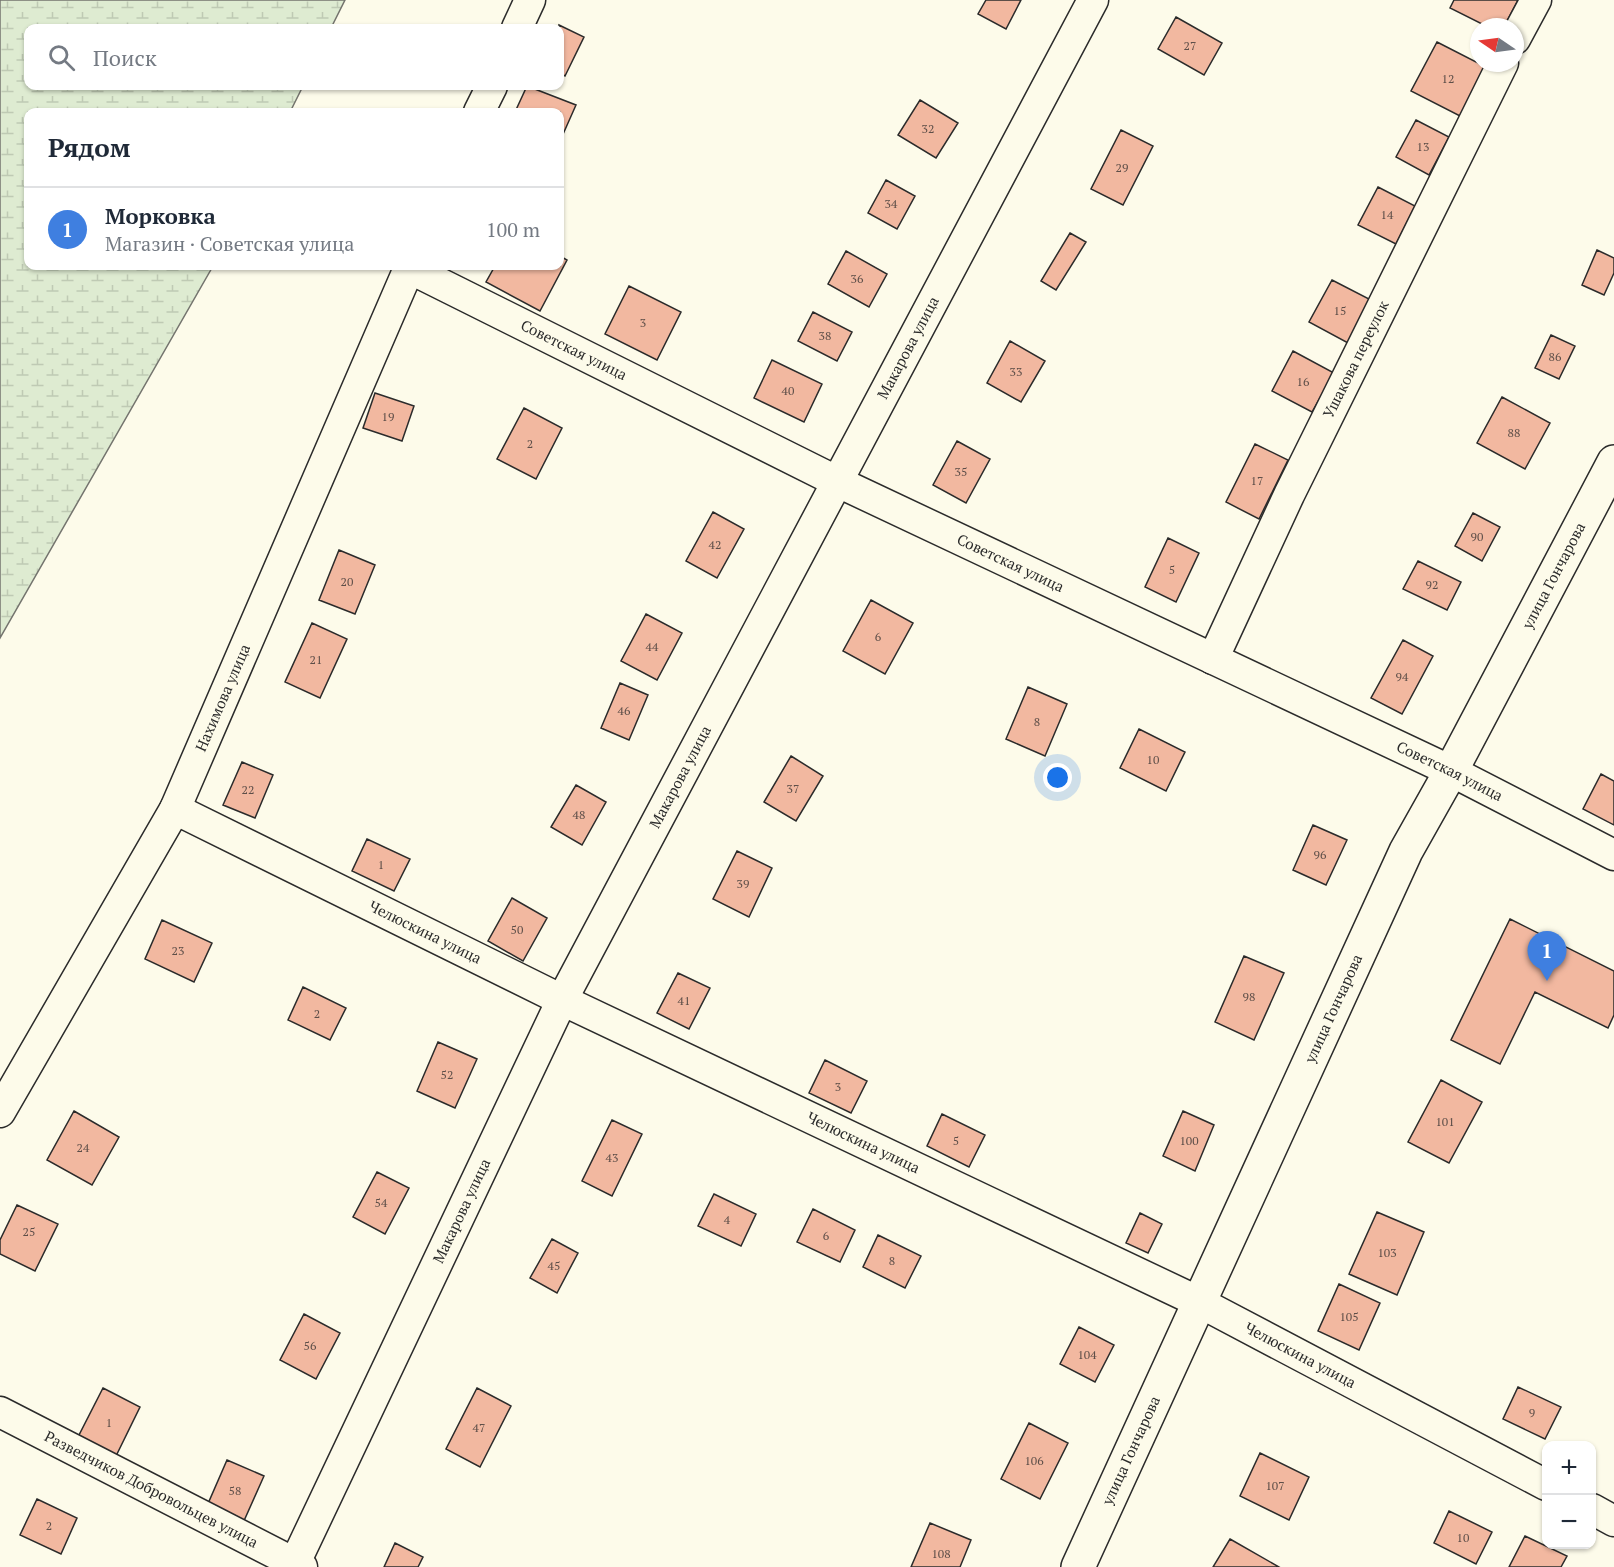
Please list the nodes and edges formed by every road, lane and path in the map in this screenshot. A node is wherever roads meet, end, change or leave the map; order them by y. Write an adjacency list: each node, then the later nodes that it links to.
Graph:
1 (530, 0): 5 (street)
2 (1093, 0): 12 (street, Макарова улица)
3 (1536, 0): 4 (street)
4 (1524, 22)
5 (519, 24)
6 (1499, 72): 13 (street, Ушакова переулок)
7 (490, 90): 8 (street)
8 (481, 108)
9 (408, 270): 15 (street, Нахимова улица)
10 (415, 270): 12 (street, Советская улица)
11 (1614, 462): 14 (street, улица Гончарова)
12 (838, 482): 13 (street, Советская улица); 17 (street, Макарова улица)
13 (1213, 659): 14 (street, Советская улица)
14 (1452, 771): 16 (street, Советская улица); 19 (street, улица Гончарова)
15 (175, 810): 17 (street, Челюскина улица); 18 (street, Нахимова улица)
16 (1614, 855)
17 (562, 1000): 19 (street, Челюскина улица); 24 (street, Макарова улица)
18 (0, 1112)
19 (1199, 1302): 21 (street, Челюскина улица); 25 (street, улица Гончарова)
20 (0, 1412): 24 (street, Разведчиков Добровольцев улица)
21 (1542, 1483)
22 (1596, 1511): 23 (street)
23 (1614, 1521)
24 (296, 1566)
25 (1078, 1567)

